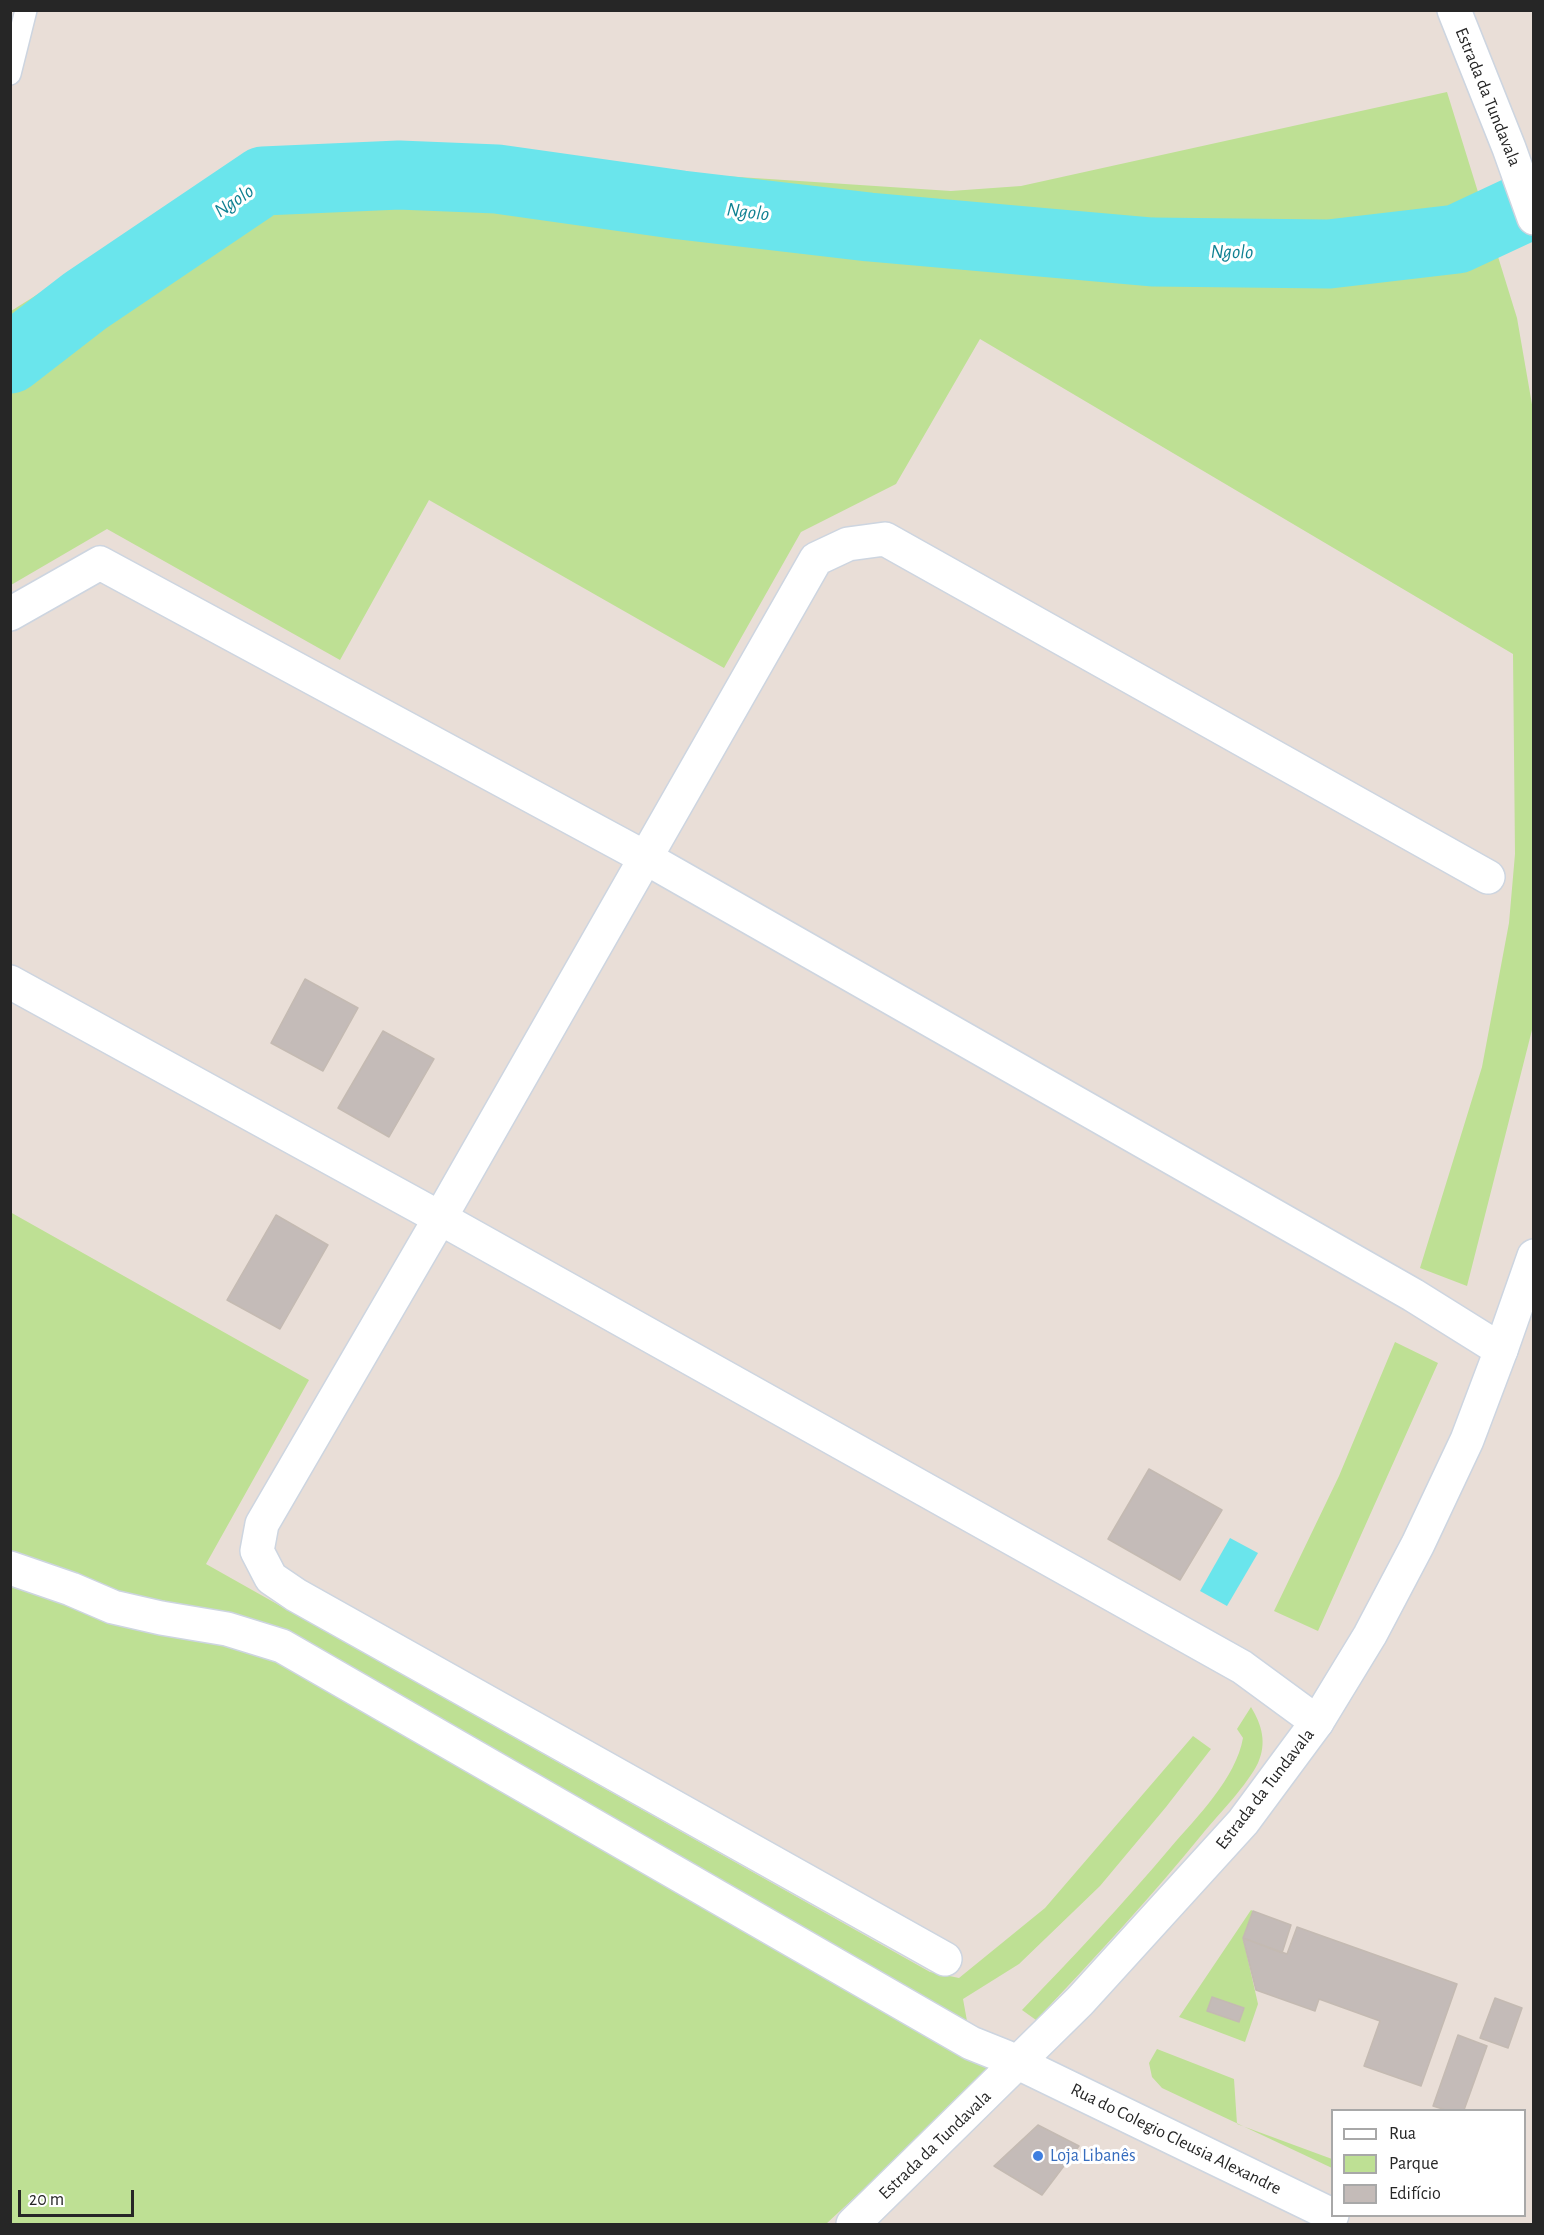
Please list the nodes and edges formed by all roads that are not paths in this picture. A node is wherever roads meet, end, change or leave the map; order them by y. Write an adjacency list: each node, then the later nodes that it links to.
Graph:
1 (1454, 10): 4 (street, Estrada da Tundavala)
2 (21, 12): 3 (lane)
3 (10, 74)
4 (1533, 218)
5 (10, 614): 6 (street)
6 (646, 858): 7 (street); 9 (street); 11 (street)
7 (1488, 877)
8 (10, 982): 9 (street)
9 (440, 1218): 13 (street); 14 (street)
10 (1533, 1256): 11 (street, Estrada da Tundavala)
11 (1501, 1350): 13 (street, Estrada da Tundavala)
12 (10, 1568): 15 (street, Rua do Colegio Cleusia Alexandre)
13 (1317, 1722): 15 (street, Estrada da Tundavala)
14 (945, 1959)
15 (1019, 2063): 16 (street, Rua do Colegio Cleusia Alexandre); 18 (street, Estrada da Tundavala)
16 (1331, 2214)
17 (1337, 2217): 19 (street, Rua do Colegio Cleusia Alexandre)
18 (853, 2224)
19 (1352, 2224)

